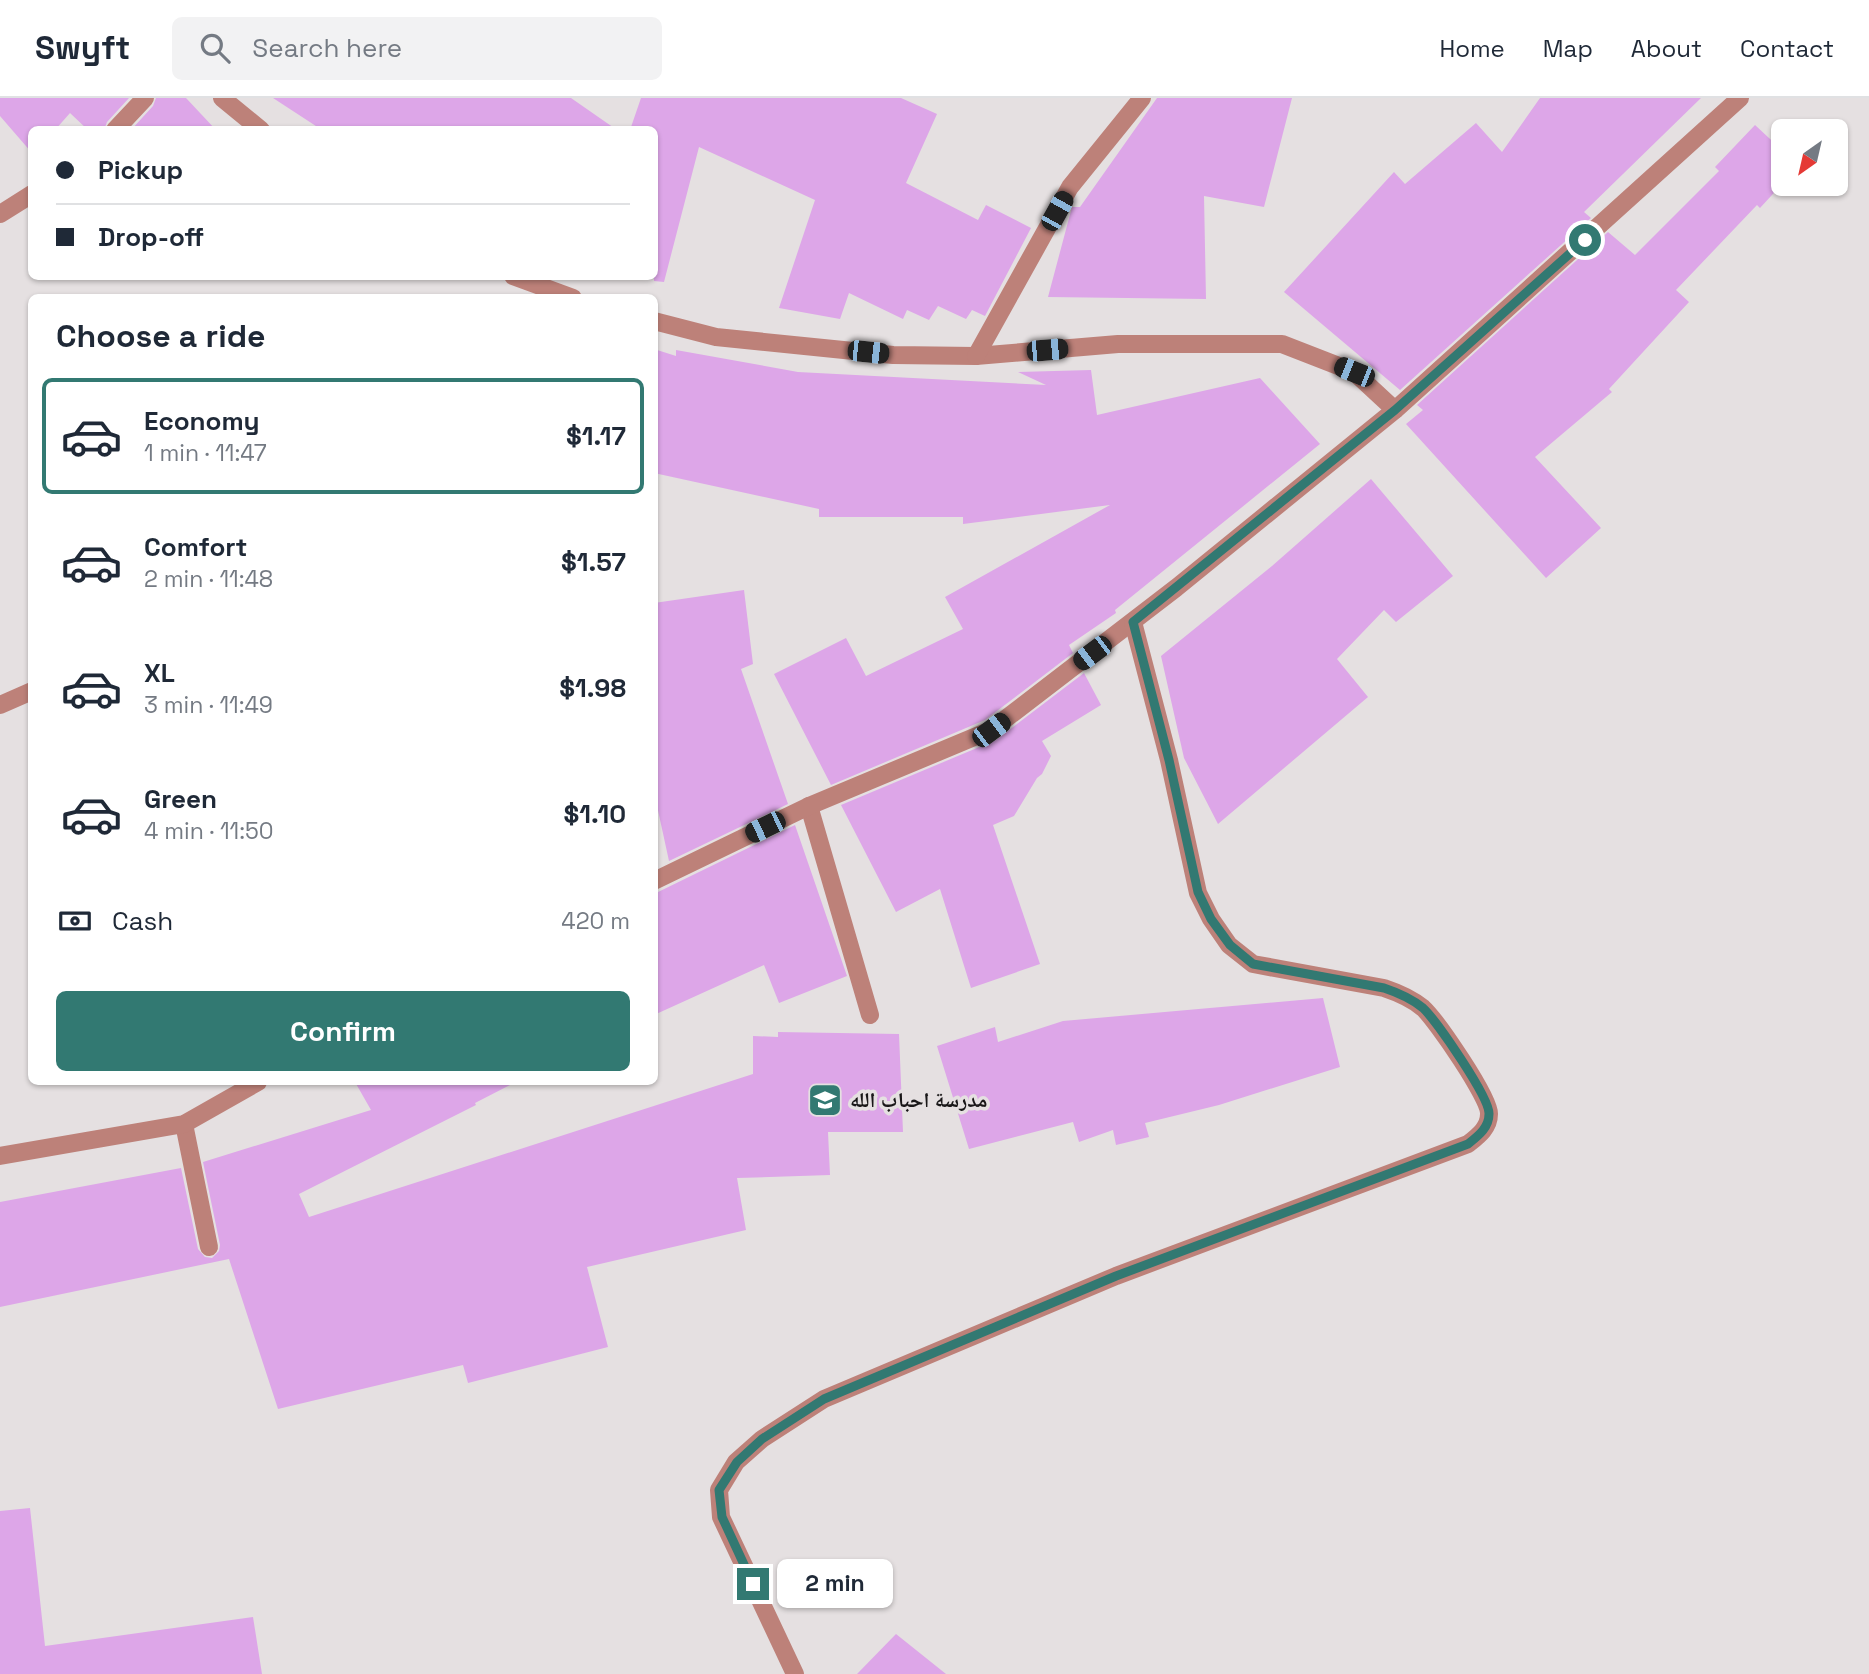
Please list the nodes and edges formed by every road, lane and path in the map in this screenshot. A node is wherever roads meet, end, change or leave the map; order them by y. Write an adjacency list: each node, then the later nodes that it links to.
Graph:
1 (145, 98): 5 (street)
2 (222, 98): 6 (street)
3 (1142, 98): 12 (street)
4 (1740, 98): 13 (street)
5 (119, 126)
6 (256, 126)
7 (28, 196): 8 (street)
8 (0, 214)
9 (524, 280): 10 (street)
10 (562, 294)
11 (658, 322): 12 (street)
12 (976, 356): 13 (street)
13 (1395, 410): 14 (street)
14 (1133, 622): 17 (street); 24 (street)
15 (28, 693): 16 (street)
16 (0, 705)
17 (809, 806): 18 (street); 19 (street)
18 (658, 879)
19 (870, 1016)
20 (253, 1085): 21 (street)
21 (184, 1124): 22 (street); 23 (street)
22 (0, 1156)
23 (209, 1247)
24 (795, 1674)

